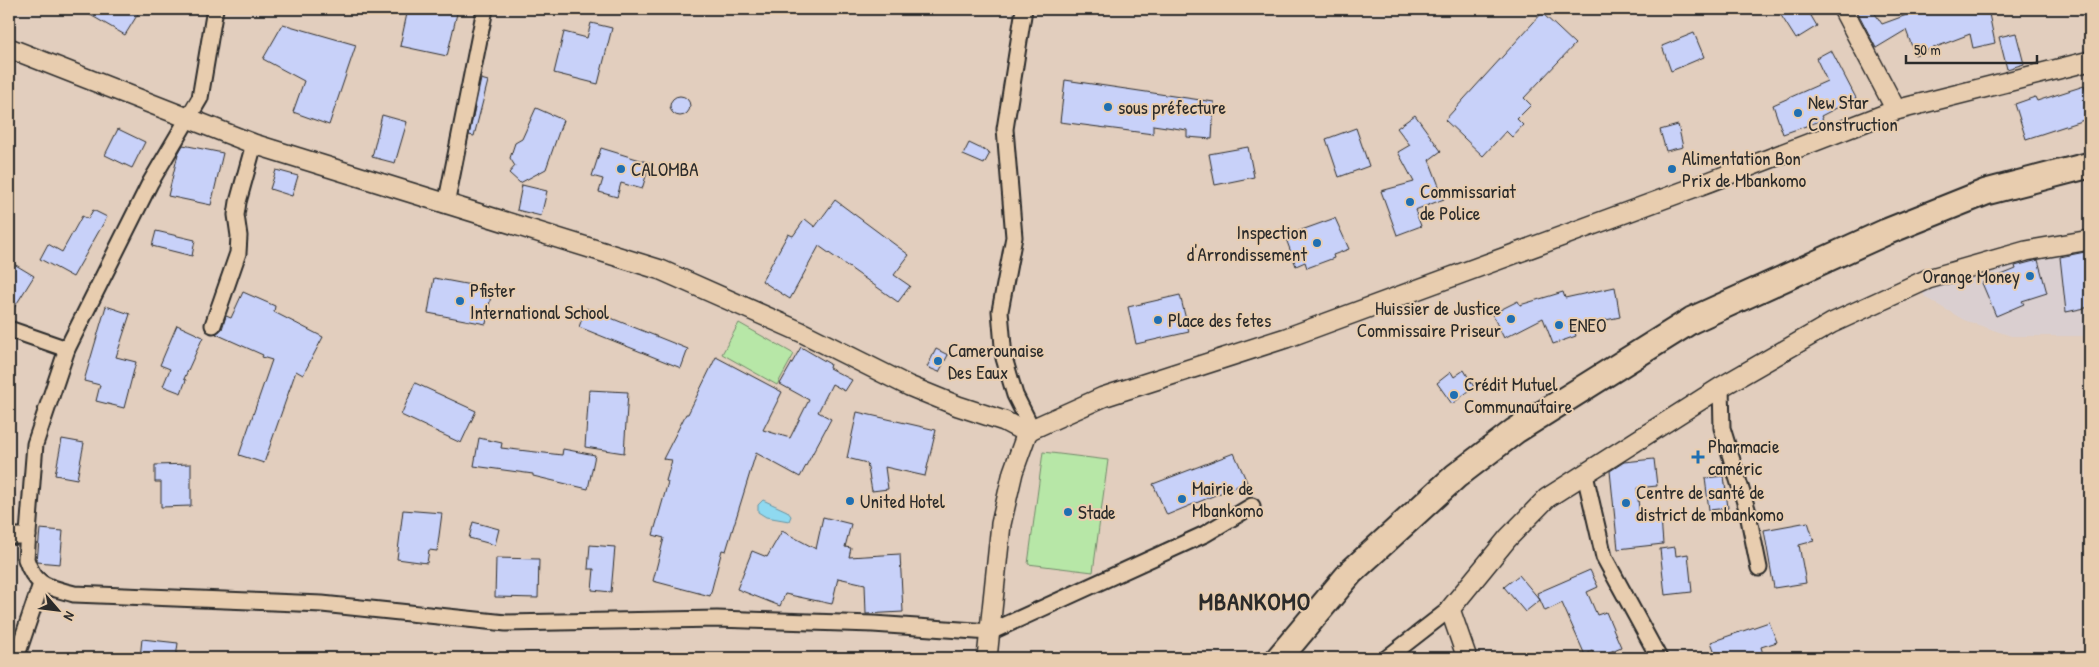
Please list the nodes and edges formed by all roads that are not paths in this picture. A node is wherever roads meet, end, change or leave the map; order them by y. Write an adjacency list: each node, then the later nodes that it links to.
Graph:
1 (215, 9): 8 (street)
2 (485, 9): 11 (street)
3 (1024, 9): 17 (street)
4 (1843, 9): 7 (street)
5 (9, 48): 8 (street)
6 (2090, 61): 7 (street)
7 (1896, 110): 17 (street)
8 (187, 118): 9 (street); 15 (street)
9 (254, 144): 11 (street); 13 (street)
10 (2090, 164): 28 (highway)
11 (446, 205): 17 (street)
12 (2090, 240): 16 (street)
13 (213, 325)
14 (9, 329): 15 (street)
15 (67, 349): 21 (street)
16 (1722, 386): 18 (street); 22 (street)
17 (1029, 431): 25 (street)
18 (1585, 475): 24 (street); 31 (street)
19 (1252, 506): 25 (street)
20 (9, 536): 21 (street)
21 (28, 536): 23 (street)
22 (1759, 568)
23 (41, 584): 25 (street); 26 (street)
24 (1450, 609): 29 (street); 30 (street)
25 (990, 632): 27 (street)
26 (16, 658)
27 (987, 658)
28 (1279, 658)
29 (1387, 658)
30 (1467, 658)
31 (1659, 658)

